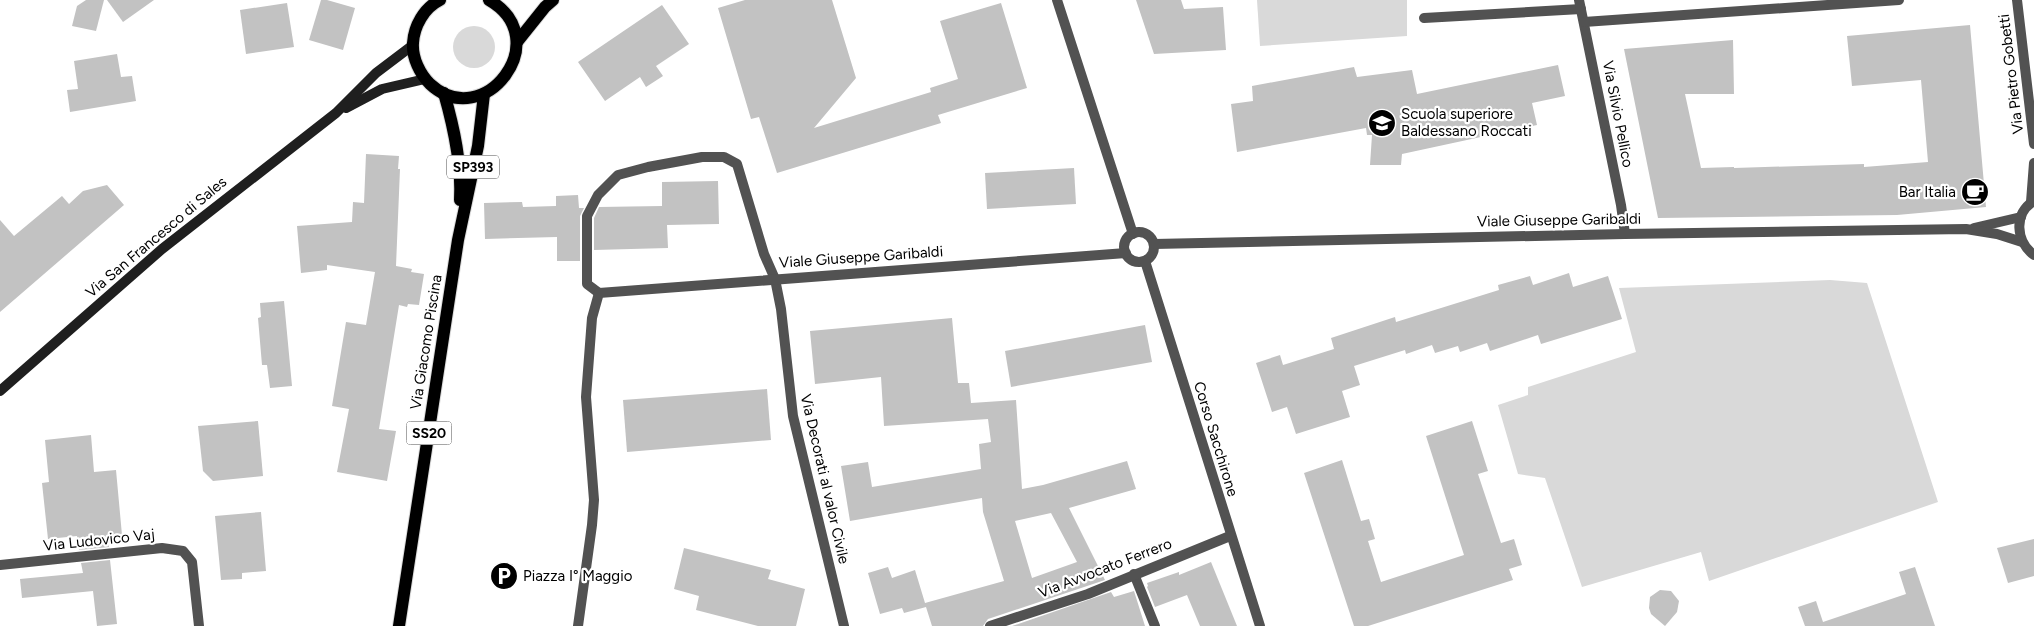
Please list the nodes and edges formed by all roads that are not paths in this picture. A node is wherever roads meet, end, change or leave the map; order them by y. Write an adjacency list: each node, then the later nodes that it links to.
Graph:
1 (440, 0): 8 (main road)
2 (488, 0): 11 (main road)
3 (553, 0): 11 (main road)
4 (1057, 0): 22 (street)
5 (1900, 0): 10 (street)
6 (2017, 0): 17 (street, Via Pietro Gobetti)
7 (1580, 4): 9 (street); 10 (street, Via Silvio Pellico)
8 (424, 6): 12 (main road)
9 (1424, 18)
10 (1584, 22): 23 (street, Via Silvio Pellico)
11 (517, 42): 15 (main road)
12 (413, 46): 13 (main road); 16 (main road)
13 (425, 79): 14 (main road); 16 (main road)
14 (444, 93): 15 (main road); 24 (main road, Via Giacomo Piscina / SP393)
15 (484, 94): 24 (main road, Via Giacomo Piscina / SP393)
16 (336, 113): 32 (main road, Via San Francesco di Sales)
17 (2034, 144)
18 (2034, 163): 19 (street)
19 (2032, 202): 20 (street)
20 (2021, 217): 21 (street, Viale Giuseppe Garibaldi); 25 (street)
21 (1966, 229): 23 (street, Viale Giuseppe Garibaldi); 25 (street, Viale Giuseppe Garibaldi)
22 (1133, 234): 26 (street); 27 (street)
23 (1625, 234): 26 (street, Viale Giuseppe Garibaldi)
24 (458, 240): 37 (main road, Via Giacomo Piscina / SS20)
25 (2022, 242): 28 (street)
26 (1154, 244): 29 (street)
27 (1126, 253): 29 (street); 30 (street, Viale Giuseppe Garibaldi)
28 (2034, 255)
29 (1145, 261): 33 (street, Corso Sacchirone)
30 (775, 279): 31 (street, Viale Giuseppe Garibaldi); 31 (street, Via Decorati al valor Civile); 39 (street, Via Decorati al valor Civile)
31 (599, 294): 38 (street)
32 (0, 391)
33 (1230, 536): 35 (street, Via Avvocato Ferrero); 42 (street, Corso Sacchirone)
34 (0, 565): 36 (street, Via Ludovico Vaj)
35 (1134, 574): 40 (street, Via Avvocato Ferrero); 41 (street)
36 (199, 626)
37 (399, 626)
38 (578, 626)
39 (844, 626)
40 (990, 626)
41 (1155, 626)
42 (1260, 626)

